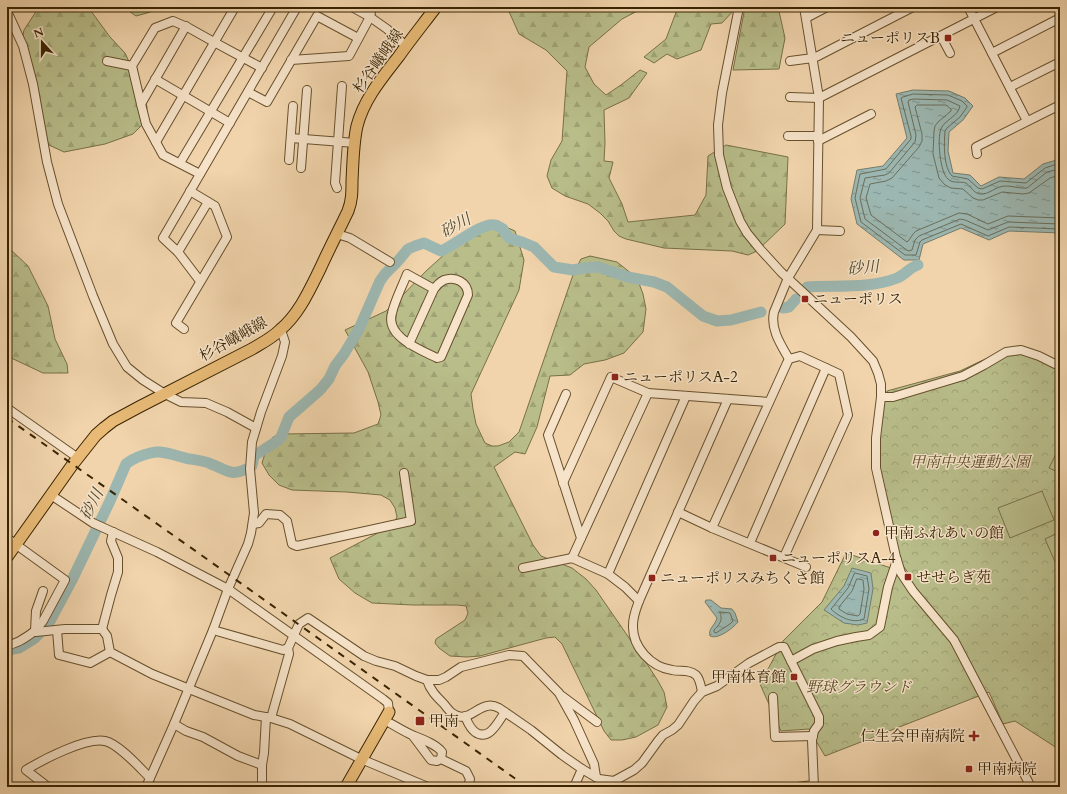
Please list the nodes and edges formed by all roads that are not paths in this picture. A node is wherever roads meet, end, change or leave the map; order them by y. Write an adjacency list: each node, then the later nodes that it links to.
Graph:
1 (235, 7): 21 (street)
2 (273, 7): 25 (street)
3 (298, 7): 32 (street)
4 (352, 7): 14 (street)
5 (372, 7): 14 (street)
6 (436, 7): 22 (main road, 杉谷嶬峨線)
7 (739, 7): 68 (street)
8 (804, 7): 15 (street)
9 (828, 7): 15 (street)
10 (913, 7): 26 (street)
11 (968, 7): 16 (street)
12 (997, 7): 16 (street)
13 (7, 11): 78 (street)
14 (370, 17): 20 (street); 22 (street)
15 (806, 18): 26 (street)
16 (974, 18): 19 (street); 24 (street)
17 (1060, 18): 24 (street)
18 (186, 26): 21 (street); 31 (street); 33 (street)
19 (942, 36): 23 (street); 40 (street)
20 (358, 38): 28 (street); 28 (street)
21 (214, 42): 25 (street); 38 (street)
22 (406, 46): 54 (main road, 杉谷嶬峨線)
23 (950, 53)
24 (992, 53): 35 (street)
25 (243, 57): 32 (street); 44 (street)
26 (812, 58): 29 (street); 40 (street)
27 (107, 60): 31 (street)
28 (291, 60): 37 (street)
29 (790, 61)
30 (1060, 62): 35 (street)
31 (132, 66): 41 (street)
32 (262, 68): 37 (street)
33 (155, 79): 38 (street); 41 (street)
34 (342, 86): 52 (street)
35 (1010, 87): 46 (street)
36 (307, 90): 50 (street)
37 (248, 92): 47 (street)
38 (183, 95): 44 (street); 53 (street)
39 (790, 97): 40 (street)
40 (819, 98): 51 (street)
41 (141, 104): 53 (street)
42 (1060, 105): 46 (street)
43 (293, 106): 49 (street)
44 (211, 111): 47 (street); 57 (street)
45 (871, 114): 51 (street)
46 (1026, 121): 55 (street)
47 (230, 123): 59 (street)
48 (788, 136): 51 (street)
49 (291, 138): 50 (street); 56 (street)
50 (303, 139): 52 (street); 58 (street)
51 (818, 139): 63 (street)
52 (338, 141): 54 (street); 60 (street)
53 (156, 142): 57 (street)
54 (355, 143): 65 (main road, 杉谷嶬峨線)
55 (977, 154)
56 (289, 160)
57 (180, 163): 59 (street)
58 (301, 168)
59 (200, 174): 61 (street)
60 (337, 188)
61 (190, 191): 62 (street); 66 (street)
62 (208, 202): 66 (street); 69 (street)
63 (817, 230): 64 (street); 68 (street)
64 (840, 231)
65 (337, 234): 67 (street); 72 (main road, 杉谷嶬峨線)
66 (178, 252): 69 (street)
67 (390, 262)
68 (788, 278): 74 (street); 81 (street)
69 (200, 281): 71 (street)
70 (434, 289): 73 (street); 73 (street); 73 (street)
71 (184, 329)
72 (281, 330): 78 (main road, 杉谷嶬峨線); 85 (street)
73 (409, 344)
74 (789, 359): 76 (street); 83 (street)
75 (1055, 364): 81 (street)
76 (826, 368): 96 (street); 98 (street)
77 (648, 393): 80 (street); 88 (street); 94 (street)
78 (165, 394): 85 (street); 86 (main road, 杉谷嶬峨線)
79 (566, 394): 88 (street)
80 (686, 396): 82 (street); 103 (street)
81 (880, 397): 100 (street)
82 (728, 399): 83 (street); 90 (street)
83 (769, 402): 92 (street)
84 (7, 408): 86 (street)
85 (256, 428): 91 (street)
86 (78, 458): 89 (main road, 杉谷嶬峨線)
87 (404, 473): 91 (street)
88 (563, 483): 94 (street)
89 (51, 495): 93 (street); 95 (main road, 杉谷嶬峨線)
90 (678, 512): 92 (street); 106 (street)
91 (253, 524): 104 (street)
92 (712, 528): 96 (street)
93 (112, 532): 104 (street); 107 (street)
94 (581, 538): 99 (street)
95 (11, 541): 97 (main road, 杉谷嶬峨線); 110 (street)
96 (750, 543): 98 (street)
97 (7, 557)
98 (784, 557): 101 (street)
99 (572, 558): 102 (street); 103 (street)
100 (897, 560): 115 (street); 147 (street)
101 (806, 567)
102 (523, 568)
103 (608, 574): 106 (street)
104 (228, 589): 109 (street); 111 (street)
105 (43, 591): 110 (street)
106 (639, 601): 118 (street)
107 (102, 629): 108 (street); 114 (street)
108 (57, 630): 110 (street); 114 (street)
109 (213, 630): 113 (street); 117 (street)
110 (36, 631): 112 (street)
111 (293, 635): 113 (street); 116 (street); 122 (street)
112 (7, 645)
113 (288, 648): 124 (street)
114 (110, 652): 117 (street)
115 (791, 661): 118 (street); 128 (street)
116 (427, 680): 119 (street); 123 (street)
117 (188, 689): 124 (street); 126 (street)
118 (702, 692): 137 (street)
119 (558, 693): 125 (street); 135 (street)
120 (773, 697): 128 (street)
121 (505, 712): 123 (street); 123 (street); 134 (street)
122 (387, 716): 127 (street); 131 (main road)
123 (466, 716)
124 (268, 718): 131 (street); 133 (street)
125 (597, 722)
126 (174, 724): 133 (street); 136 (street)
127 (413, 736): 129 (street); 130 (street)
128 (813, 736): 138 (street)
129 (428, 743): 130 (street); 132 (street)
130 (422, 750): 132 (street)
131 (361, 759): 142 (main road); 143 (street)
132 (441, 759): 144 (street)
133 (262, 765): 141 (street)
134 (582, 769): 135 (street); 145 (street)
135 (596, 777): 137 (street)
136 (150, 778): 139 (street); 140 (street)
137 (613, 784)
138 (813, 786): 146 (street)
139 (48, 787)
140 (146, 787)
141 (262, 787)
142 (346, 787)
143 (428, 787)
144 (468, 787)
145 (574, 787)
146 (797, 787)
147 (1031, 787)

